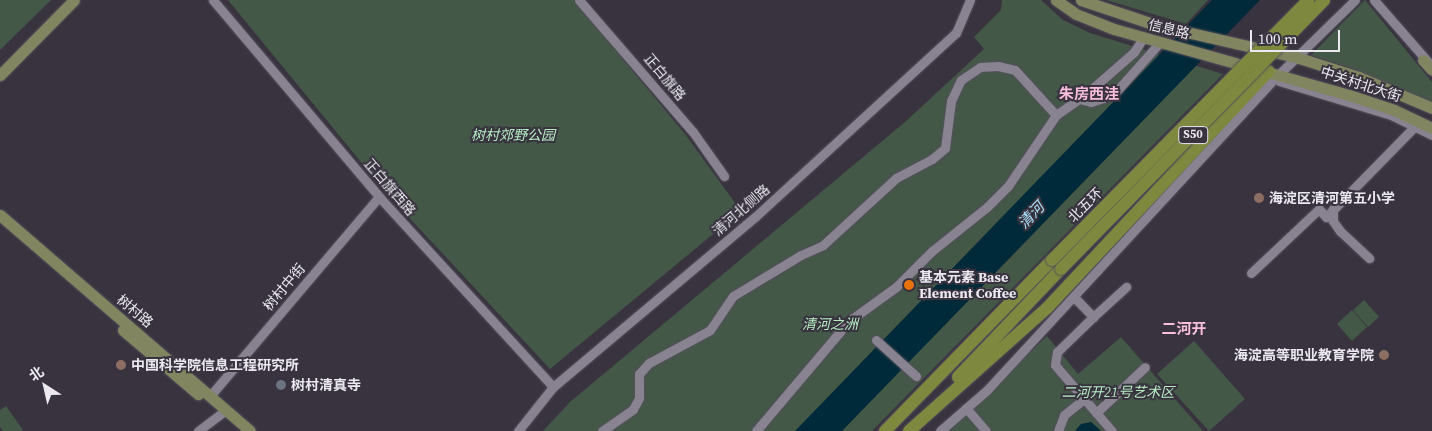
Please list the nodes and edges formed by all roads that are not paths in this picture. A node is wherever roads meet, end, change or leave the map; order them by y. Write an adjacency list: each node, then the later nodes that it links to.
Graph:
1 (64, 0): 16 (main road)
2 (74, 0): 18 (main road)
3 (213, 0): 27 (street, 正白旗西路)
4 (579, 0): 26 (street, 正白旗路)
5 (970, 0): 40 (street, 清河北侧路)
6 (1056, 0): 12 (main road, 信息路)
7 (1081, 0): 14 (main road, 信息路)
8 (1308, 0): 32 (highway, 北五环 / S50, bridge)
9 (1324, 0): 32 (highway, 北五环 / S50, bridge)
10 (1355, 0): 14 (street)
11 (1374, 0): 15 (street)
12 (1142, 38): 13 (main road, 信息路); 20 (street)
13 (1157, 41): 19 (main road, 信息路); 20 (street)
14 (1296, 57): 19 (street); 21 (main road, 中关村北大街)
15 (1428, 62): 17 (main road)
16 (0, 64)
17 (1432, 70)
18 (0, 75)
19 (1274, 75): 23 (street); 24 (main road, 中关村北大街); 35 (street); 53 (highway)
20 (1079, 99): 22 (street)
21 (1432, 108)
22 (1056, 115): 50 (street); 51 (street)
23 (1415, 126): 25 (street); 28 (street)
24 (1432, 128)
25 (1432, 135)
26 (724, 176)
27 (379, 197): 40 (street, 正白旗西路); 41 (street, 树村中街)
28 (1333, 209): 31 (street); 33 (street)
29 (0, 215): 41 (main road, 树村路)
30 (0, 224): 44 (main road, 树村路)
31 (1369, 258)
32 (1057, 264): 52 (highway, 北五环 / S50); 53 (highway, 北五环 / S50)
33 (1251, 273)
34 (1126, 287): 36 (street)
35 (1074, 297): 36 (street); 43 (street)
36 (1093, 317): 42 (street)
37 (876, 340): 39 (street)
38 (1146, 367): 45 (street)
39 (913, 373)
40 (553, 387): 49 (street, 清河北侧路)
41 (210, 396): 44 (main road, 树村路)
42 (1084, 398): 45 (street); 56 (street)
43 (966, 408): 54 (street); 55 (street)
44 (224, 413): 46 (street); 47 (main road, 树村路); 48 (main road, 树村路)
45 (1096, 413): 57 (street)
46 (198, 431)
47 (240, 431)
48 (250, 431)
49 (518, 431)
50 (602, 431)
51 (756, 431)
52 (885, 431)
53 (907, 431)
54 (940, 431)
55 (986, 431)
56 (1058, 431)
57 (1112, 431)

